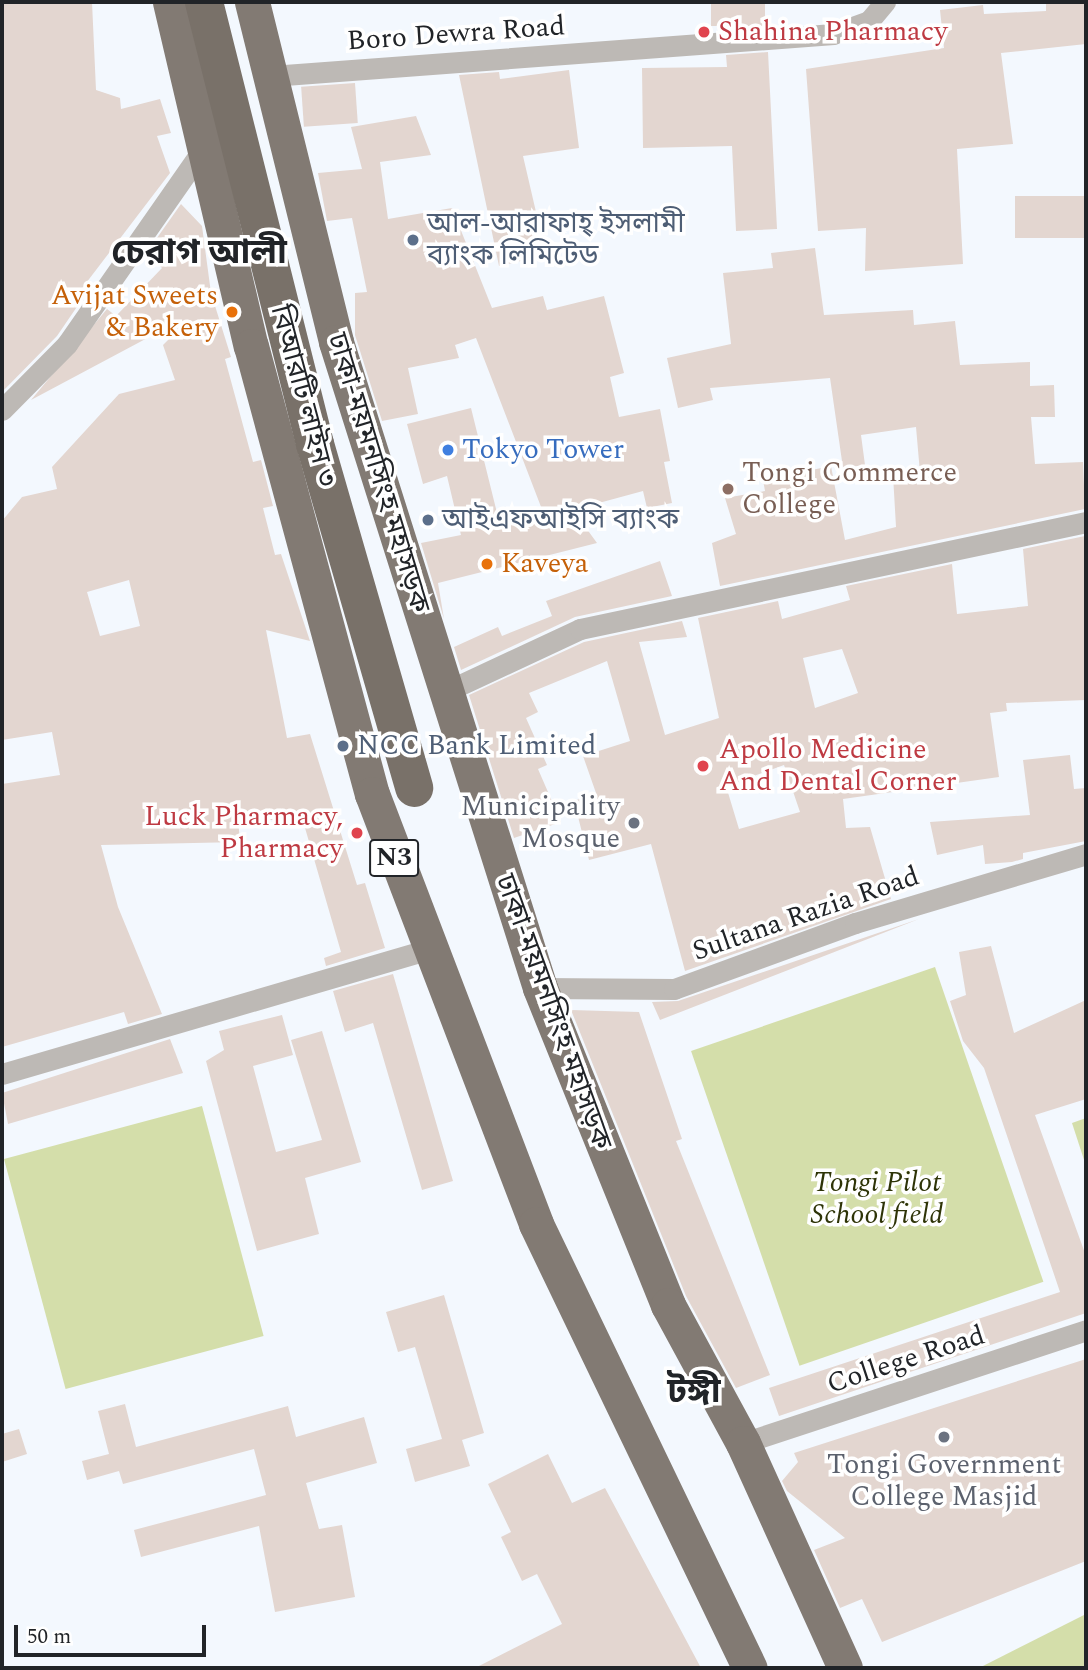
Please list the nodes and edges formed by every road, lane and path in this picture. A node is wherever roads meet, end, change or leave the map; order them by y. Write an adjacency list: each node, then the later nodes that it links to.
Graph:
1 (170, 2): 6 (highway, N3)
2 (204, 2): 10 (highway, বিআরটি লাইন ৩)
3 (252, 2): 5 (highway, ঢাকা-ময়মনসিংহ মহাসড়ক)
4 (886, 2): 5 (street, Boro Dewra Road)
5 (271, 76): 9 (highway, ঢাকা-ময়মনসিংহ মহাসড়ক)
6 (206, 145): 7 (street); 12 (highway, N3)
7 (2, 410)
8 (1086, 522): 9 (street)
9 (445, 692): 13 (highway, ঢাকা-ময়মনসিংহ মহাসড়ক)
10 (414, 788)
11 (1086, 854): 13 (street, Sultana Razia Road)
12 (430, 949): 14 (street); 17 (highway, N3)
13 (540, 988): 16 (highway, ঢাকা-ময়মনসিংহ মহাসড়ক)
14 (2, 1074)
15 (1086, 1329): 16 (street, College Road)
16 (743, 1443): 18 (highway, ঢাকা-ময়মনসিংহ মহাসড়ক)
17 (750, 1668)
18 (845, 1668)

